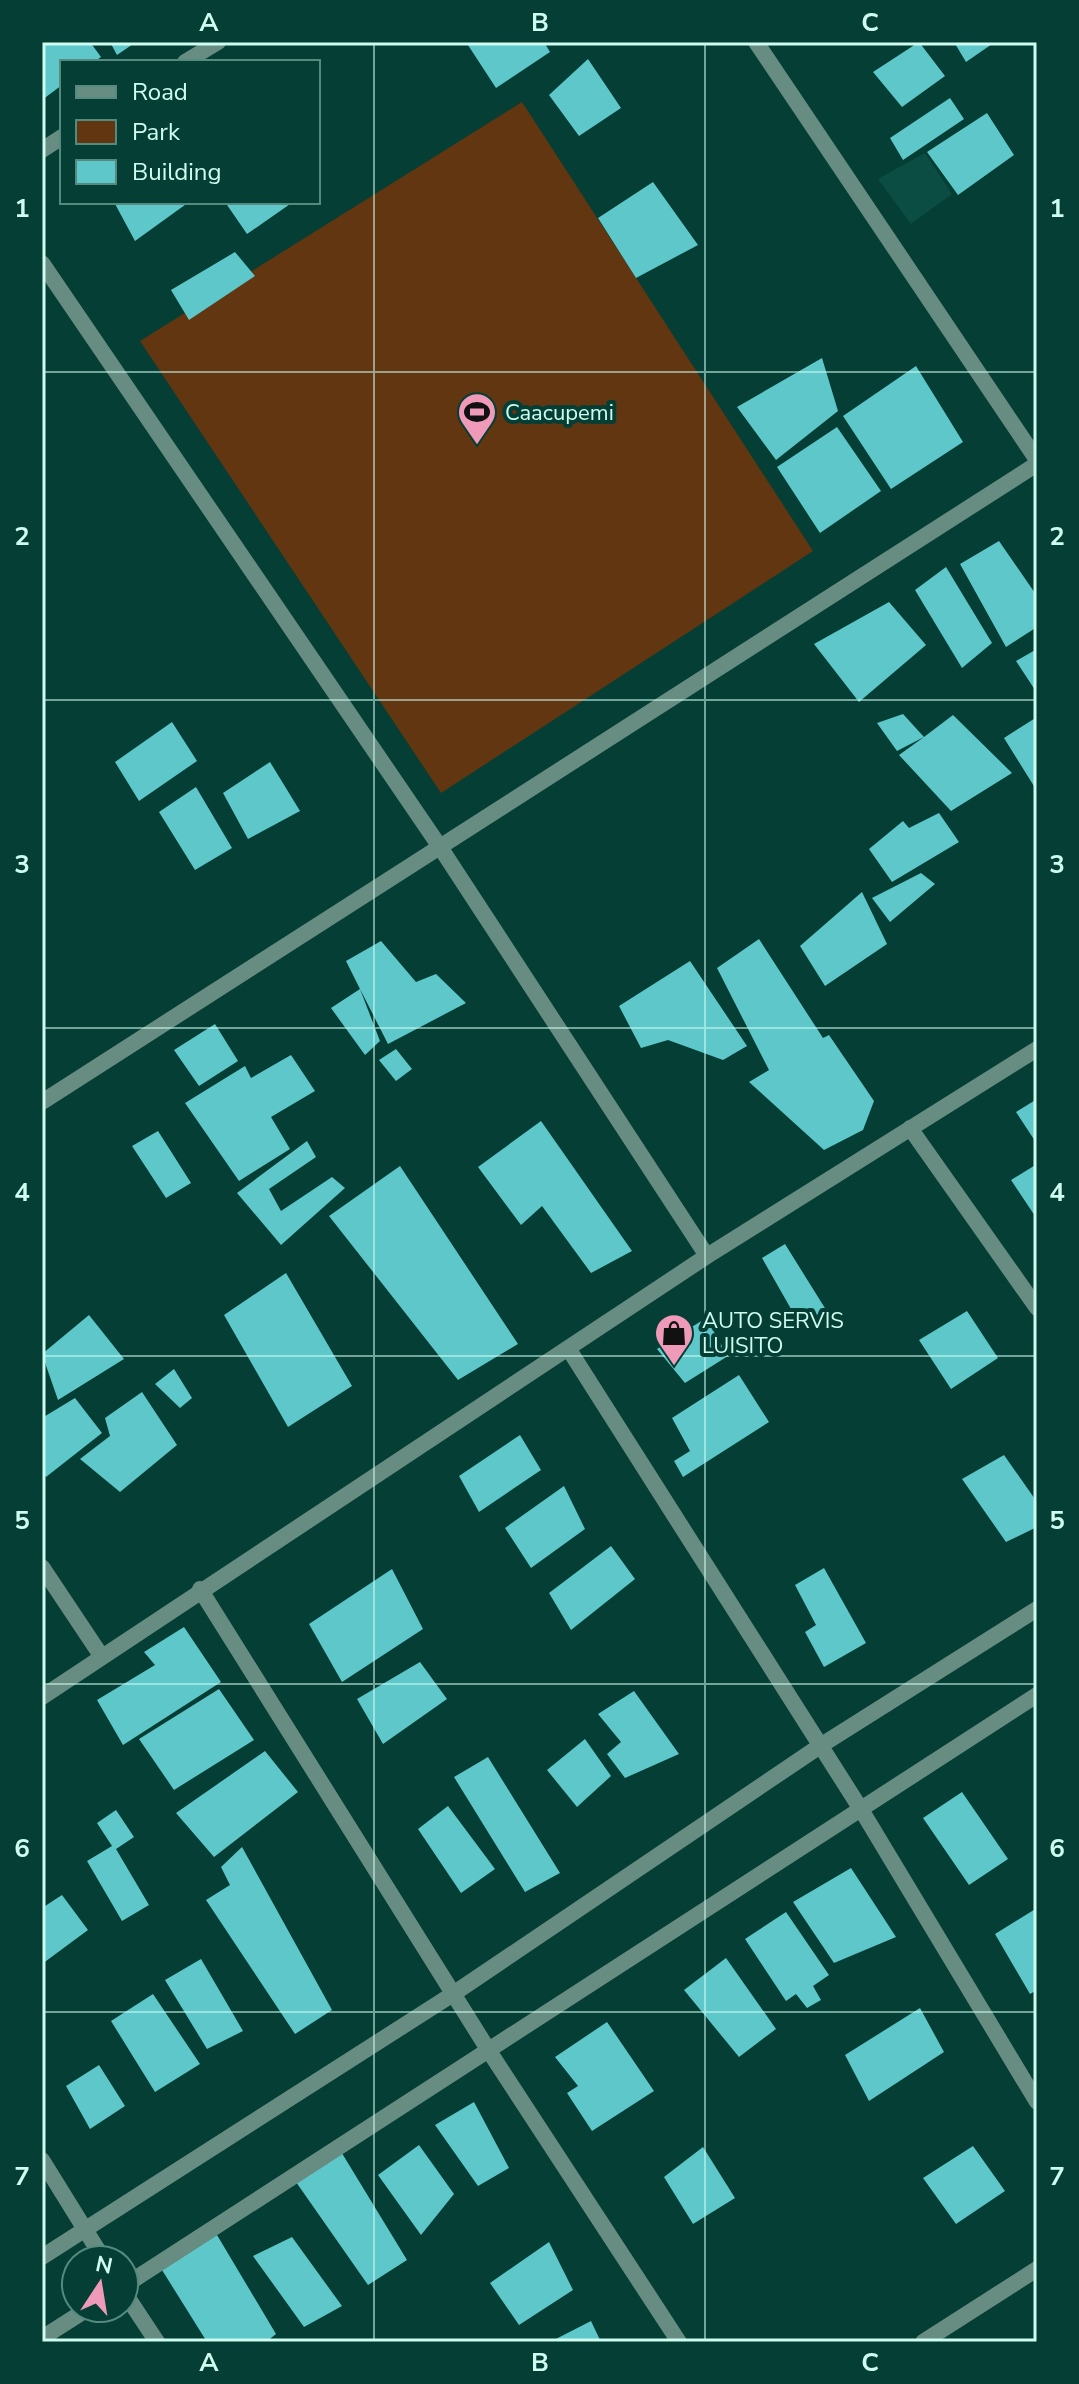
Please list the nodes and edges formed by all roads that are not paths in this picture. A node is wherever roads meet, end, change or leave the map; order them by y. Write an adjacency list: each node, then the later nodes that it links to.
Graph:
1 (218, 42): 3 (street)
2 (756, 42): 7 (street)
3 (188, 60)
4 (60, 138): 5 (street)
5 (42, 150)
6 (42, 263): 8 (street)
7 (1037, 462): 8 (street)
8 (440, 847): 10 (street); 12 (street)
9 (1037, 1049): 11 (street)
10 (42, 1102)
11 (910, 1128): 12 (street); 13 (street)
12 (707, 1256): 14 (street)
13 (1037, 1308)
14 (568, 1348): 16 (street); 21 (street)
15 (42, 1567): 18 (street)
16 (200, 1589): 18 (street); 23 (street)
17 (1037, 1609): 21 (street)
18 (102, 1657): 20 (street)
19 (1037, 1695): 22 (street)
20 (42, 1697)
21 (820, 1746): 22 (street); 23 (street)
22 (862, 1811): 24 (street); 25 (street)
23 (453, 1994): 24 (street); 27 (street)
24 (489, 2051): 31 (street); 36 (street)
25 (1037, 2102)
26 (42, 2160): 27 (street)
27 (84, 2229): 28 (street); 29 (street)
28 (94, 2244)
29 (42, 2257)
30 (1037, 2269): 37 (street)
31 (140, 2279)
32 (140, 2315): 35 (street)
33 (64, 2324): 34 (street)
34 (42, 2338)
35 (157, 2342)
36 (679, 2342)
37 (923, 2342)

